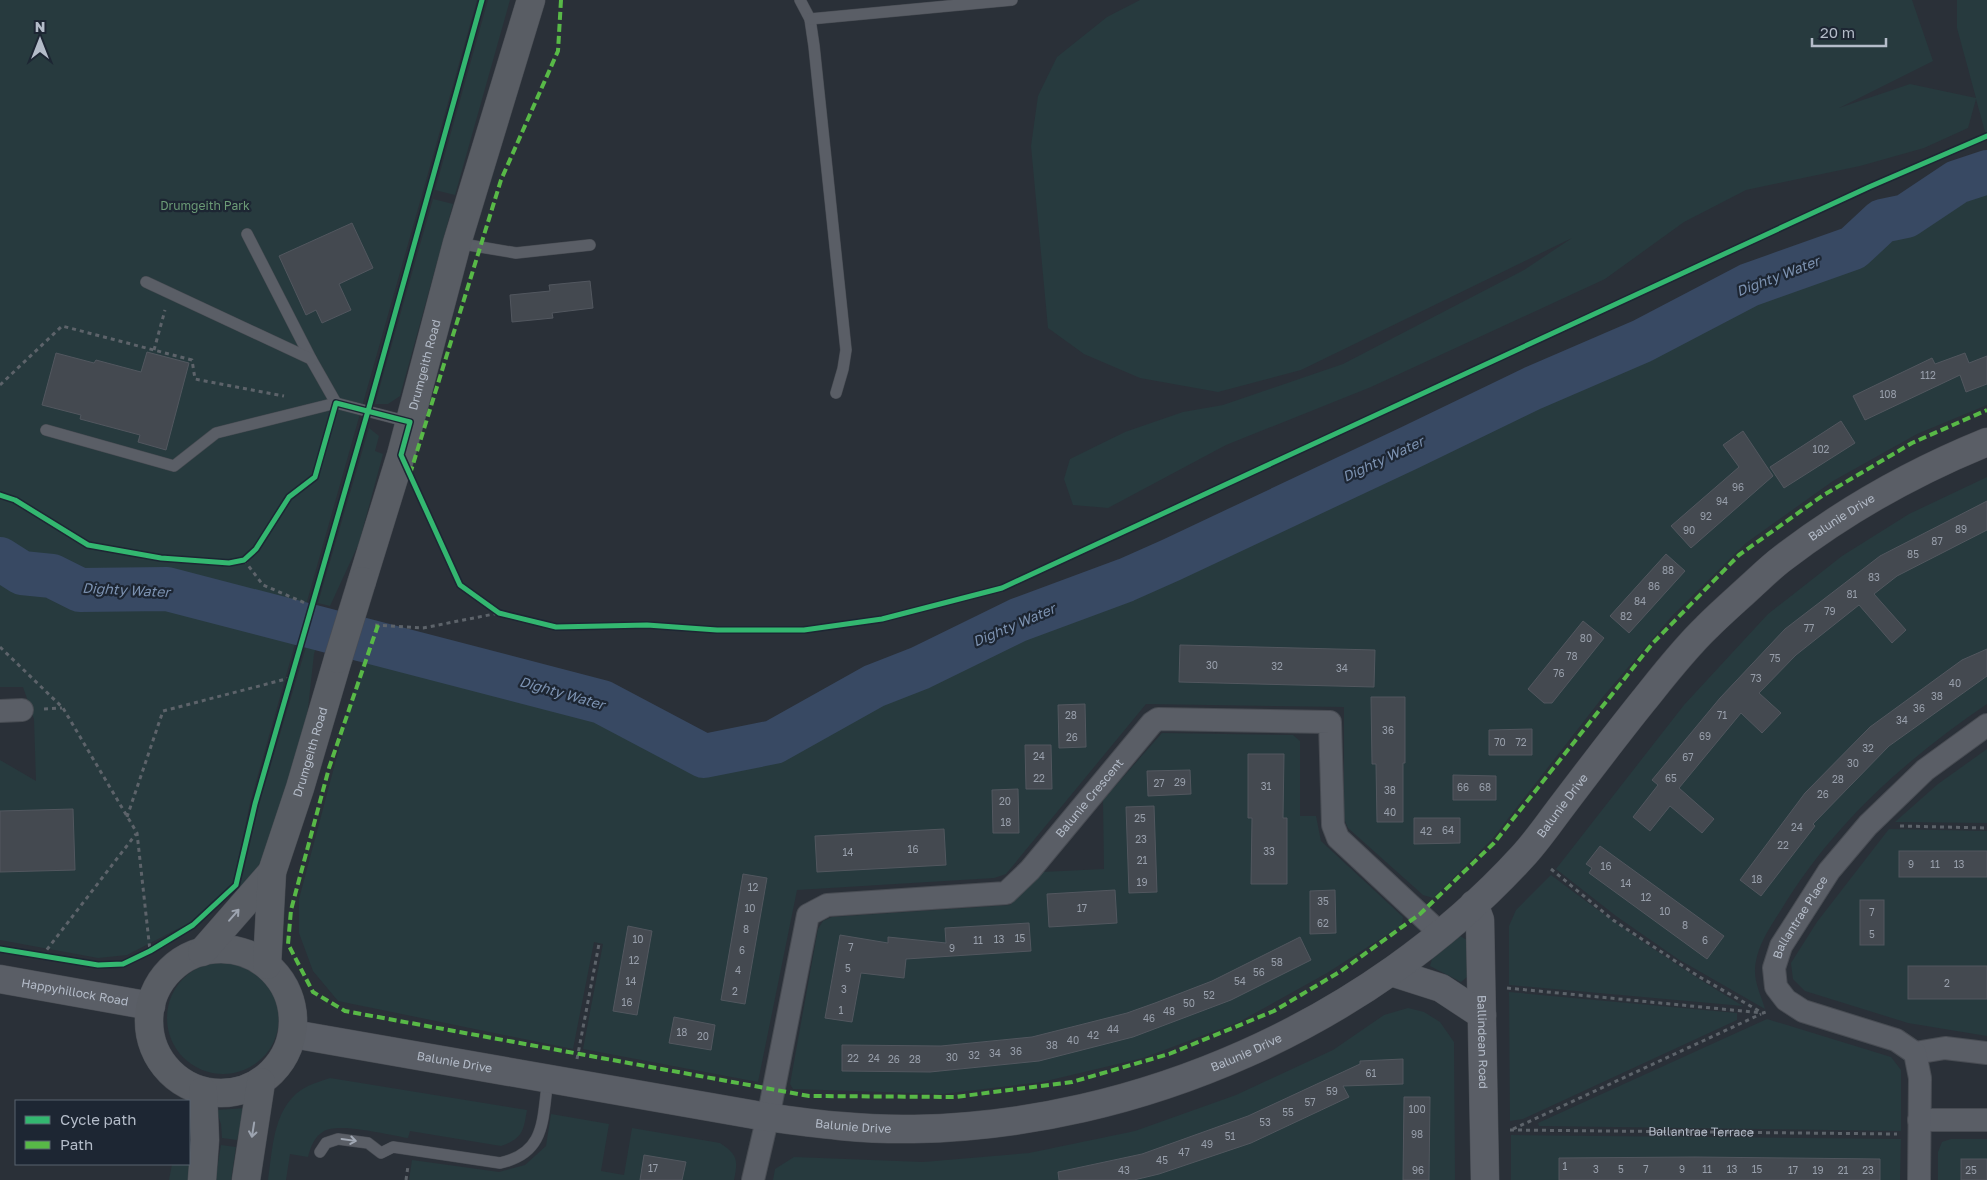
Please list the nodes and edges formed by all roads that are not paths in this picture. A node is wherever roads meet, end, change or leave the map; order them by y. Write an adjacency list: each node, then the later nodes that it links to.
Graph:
1 (531, 0): 6 (main road, Drumgeith Road)
2 (800, 0): 4 (lane)
3 (1012, 0): 4 (lane)
4 (810, 19): 10 (lane)
5 (247, 234): 9 (lane)
6 (457, 244): 7 (lane); 12 (main road, Drumgeith Road)
7 (590, 245)
8 (146, 282): 9 (lane)
9 (311, 359): 11 (lane)
10 (836, 393)
11 (336, 403): 12 (lane); 13 (lane)
12 (410, 422): 16 (main road, Drumgeith Road, bridge)
13 (46, 430)
14 (1987, 442): 17 (street, Balunie Drive)
15 (1987, 725): 26 (street, Ballantrae Place)
16 (272, 872): 19 (main road, Drumgeith Road, one-way to 16); 20 (main road, Drumgeith Road)
17 (1474, 904): 18 (street, Balunie Drive); 24 (street, Ballindean Road)
18 (1440, 933): 21 (street, Balunie Drive); 31 (street, Balunie Crescent)
19 (202, 952): 20 (main road); 23 (main road)
20 (267, 965): 25 (main road)
21 (1391, 972): 24 (street); 31 (street, Balunie Drive)
22 (0, 979): 23 (street, Happyhillock Road)
23 (151, 1006): 30 (main road)
24 (1482, 1015): 38 (street, Ballindean Road)
25 (293, 1034): 28 (street, Balunie Drive); 29 (main road)
26 (1915, 1053): 27 (street); 33 (street)
27 (1987, 1053)
28 (561, 1081): 31 (street, Balunie Drive); 34 (lane, one-way to 28)
29 (261, 1082): 30 (main road); 36 (main road, one-way to 36)
30 (203, 1091): 35 (main road)
31 (767, 1117): 37 (street)
32 (1987, 1120): 33 (street)
33 (1919, 1127): 39 (street)
34 (320, 1152)
35 (202, 1180)
36 (246, 1180)
37 (753, 1180)
38 (1485, 1180)
39 (1919, 1180)

